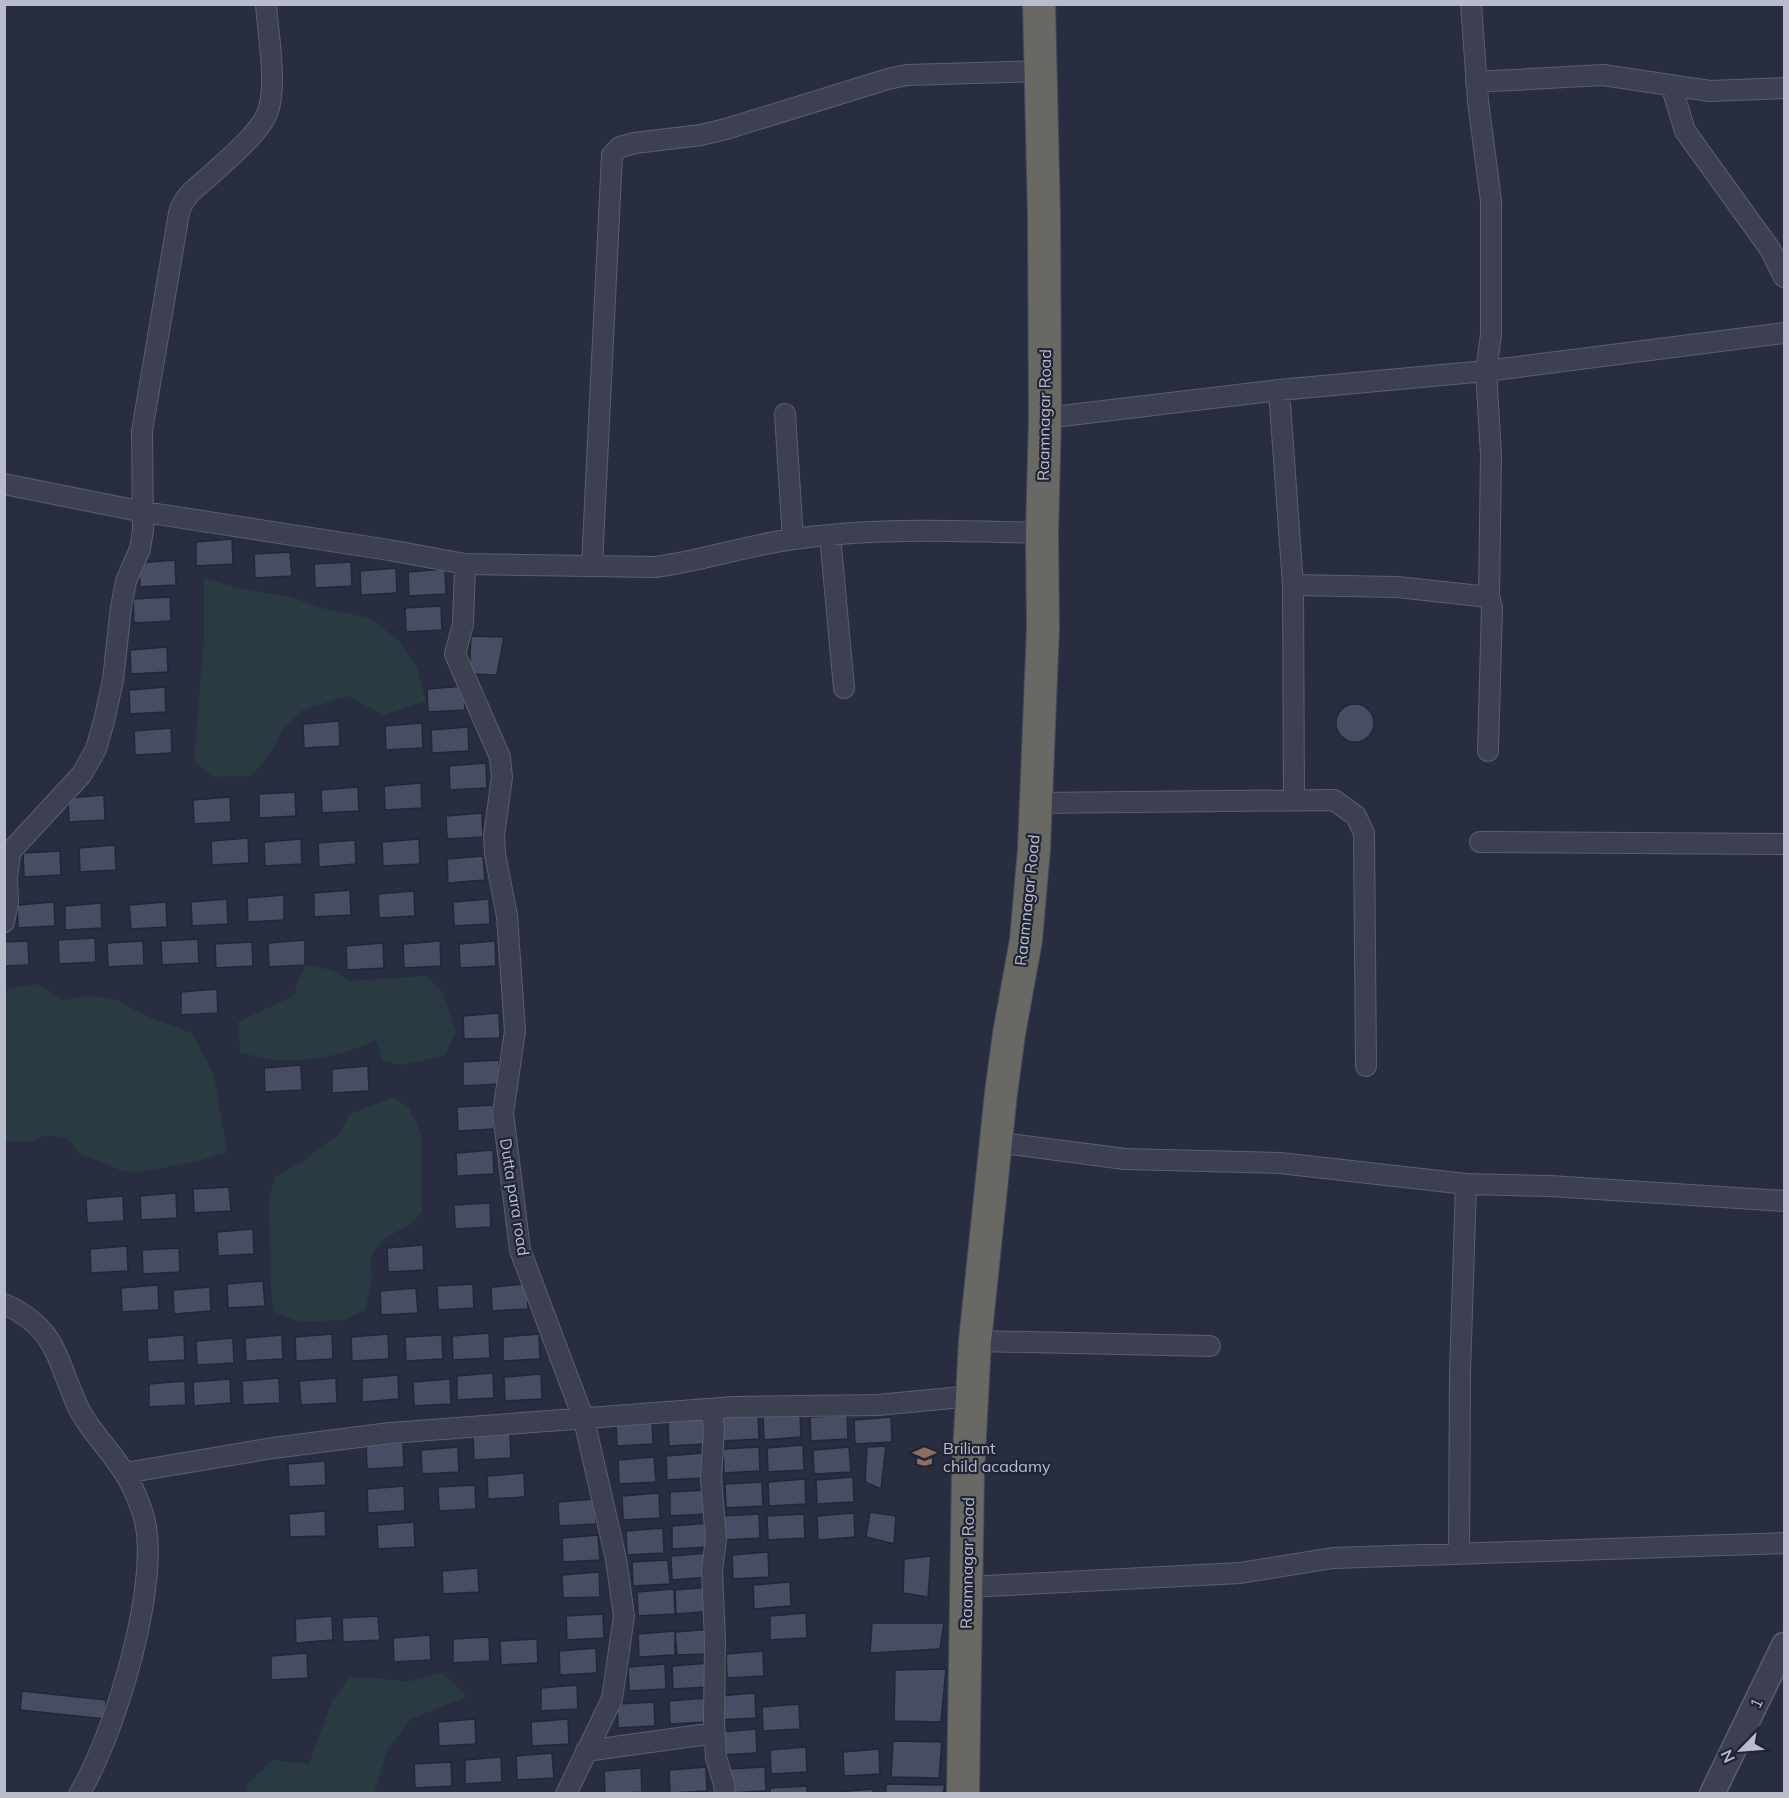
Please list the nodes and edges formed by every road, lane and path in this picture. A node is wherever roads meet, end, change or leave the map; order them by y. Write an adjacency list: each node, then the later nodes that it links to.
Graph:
1 (266, 4): 15 (street)
2 (1039, 4): 4 (highway, Raamnagar Road)
3 (1471, 4): 5 (street)
4 (1041, 71): 13 (highway, Raamnagar Road); 20 (street)
5 (1476, 82): 6 (street); 10 (street)
6 (1671, 85): 7 (street); 8 (street)
7 (1785, 88)
8 (1785, 277)
9 (1785, 333): 10 (street)
10 (1486, 370): 11 (street); 22 (street)
11 (1279, 390): 13 (street); 21 (street)
12 (785, 414): 18 (street)
13 (1044, 418): 16 (highway, Raamnagar Road)
14 (4, 484): 15 (street)
15 (144, 512): 19 (street); 29 (street)
16 (1042, 533): 17 (street); 26 (highway, Raamnagar Road)
17 (830, 536): 18 (street); 23 (street)
18 (793, 539): 20 (street)
19 (465, 564): 20 (street); 39 (street, Dutta para road)
20 (592, 565)
21 (1293, 585): 22 (street); 25 (street)
22 (1489, 597): 24 (street)
23 (844, 688)
24 (1488, 752)
25 (1294, 800): 26 (street); 30 (street)
26 (1036, 803): 31 (highway, Raamnagar Road)
27 (1480, 842): 28 (street)
28 (1785, 844)
29 (4, 922)
30 (1366, 1066)
31 (995, 1142): 32 (street); 35 (highway, Raamnagar Road)
32 (1466, 1184): 33 (street); 42 (street)
33 (1785, 1201)
34 (4, 1304): 40 (street)
35 (975, 1341): 36 (street); 37 (highway, Raamnagar Road)
36 (1210, 1346)
37 (972, 1396): 38 (street); 43 (highway, Raamnagar Road)
38 (711, 1409): 39 (street); 45 (street)
39 (584, 1420): 40 (street); 46 (street, Dutta para road)
40 (125, 1473): 47 (street)
41 (1785, 1543): 42 (street)
42 (1459, 1554): 43 (street)
43 (967, 1587): 50 (highway, Raamnagar Road)
44 (1785, 1645): 51 (street, 1)
45 (715, 1733): 46 (street); 49 (street)
46 (586, 1751): 48 (street, Dutta para road)
47 (79, 1794)
48 (566, 1794)
49 (725, 1794)
50 (963, 1794)
51 (1712, 1794)

